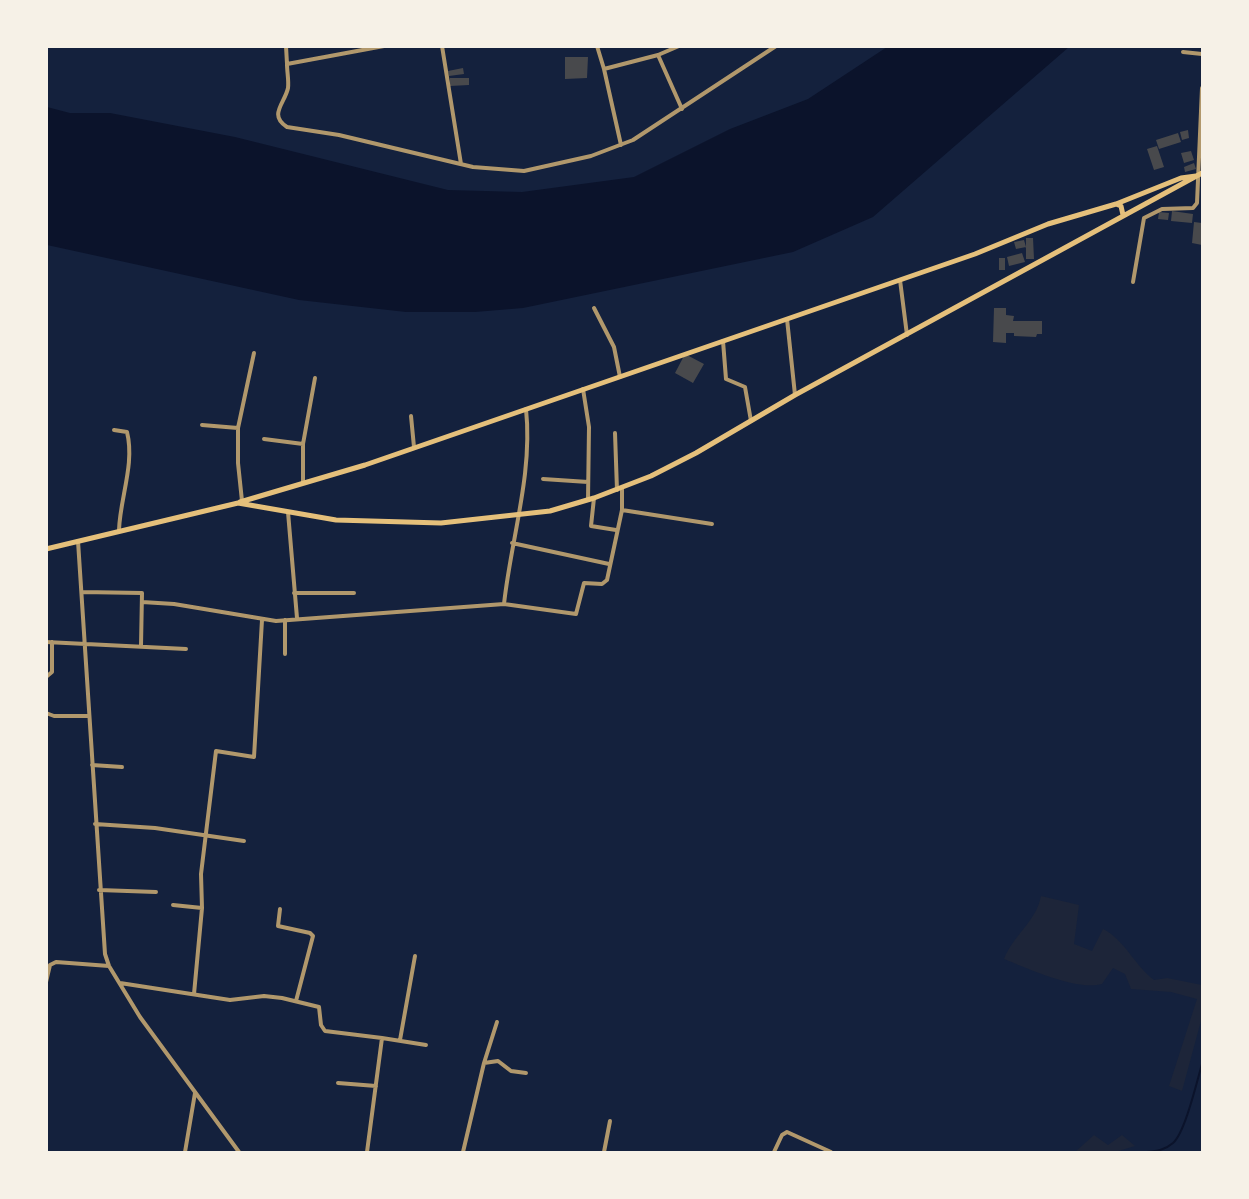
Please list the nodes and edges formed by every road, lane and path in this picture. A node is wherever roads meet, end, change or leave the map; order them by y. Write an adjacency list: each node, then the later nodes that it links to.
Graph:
1 (286, 46): 12 (street)
2 (384, 46): 12 (street)
3 (442, 46): 17 (street)
4 (597, 46): 13 (street)
5 (664, 46): 8 (street)
6 (679, 46): 8 (street)
7 (776, 46): 15 (street)
8 (666, 52): 11 (street)
9 (1184, 52): 10 (street)
10 (1203, 54)
11 (658, 55): 13 (street); 15 (street)
12 (287, 64): 17 (street)
13 (604, 69): 16 (street)
14 (1203, 88): 18 (street)
15 (682, 110): 16 (street)
16 (621, 145): 17 (street)
17 (461, 164)
18 (1200, 174): 19 (main road); 20 (main road); 22 (street)
19 (1116, 204): 20 (main road); 21 (main road)
20 (1123, 215): 25 (main road)
21 (900, 279): 24 (main road); 25 (street)
22 (1132, 282)
23 (594, 308): 28 (street)
24 (786, 318): 26 (main road); 31 (street)
25 (907, 335): 31 (main road)
26 (723, 341): 28 (main road); 34 (street)
27 (254, 353): 36 (street)
28 (620, 377): 30 (main road)
29 (315, 378): 40 (street)
30 (583, 389): 32 (main road); 43 (street)
31 (795, 395): 34 (main road)
32 (526, 409): 41 (main road); 52 (street)
33 (411, 416): 41 (street)
34 (751, 422): 45 (main road)
35 (202, 425): 36 (street)
36 (238, 428): 48 (street)
37 (114, 430): 54 (street)
38 (615, 433): 45 (street)
39 (264, 439): 40 (street)
40 (303, 444): 44 (street)
41 (414, 447): 44 (main road)
42 (543, 479): 43 (street)
43 (588, 482): 47 (street)
44 (303, 483): 46 (main road)
45 (620, 490): 47 (main road); 50 (street)
46 (269, 493): 48 (main road); 49 (main road)
47 (591, 499): 52 (main road); 55 (street)
48 (240, 502): 49 (main road); 54 (main road)
49 (269, 508): 51 (main road)
50 (622, 510): 53 (street); 55 (street)
51 (288, 512): 52 (main road); 61 (street)
52 (519, 515): 57 (street)
53 (712, 524)
54 (119, 530): 56 (main road)
55 (616, 530): 59 (street)
56 (78, 541): 58 (main road); 60 (street)
57 (512, 543): 59 (street); 64 (street)
58 (46, 549)
59 (609, 564): 64 (street)
60 (82, 592): 63 (street); 69 (street)
61 (294, 592): 62 (street); 65 (street)
62 (354, 593)
63 (142, 602): 66 (street); 70 (street)
64 (504, 604): 65 (street)
65 (297, 618): 67 (street)
66 (262, 620): 67 (street); 79 (street)
67 (285, 620): 72 (street)
68 (49, 642): 69 (street); 73 (street)
69 (85, 642): 70 (street); 75 (street)
70 (141, 646): 71 (street)
71 (186, 649)
72 (285, 654)
73 (46, 677)
74 (46, 713): 75 (street)
75 (89, 716): 76 (street)
76 (92, 765): 77 (street); 78 (street)
77 (122, 767)
78 (95, 824): 79 (street); 81 (street)
79 (206, 836): 80 (street); 84 (street)
80 (244, 841)
81 (99, 890): 82 (street); 87 (street)
82 (156, 892)
83 (172, 905): 84 (street)
84 (202, 908): 90 (street)
85 (280, 909): 91 (street)
86 (415, 956): 94 (street)
87 (108, 966): 88 (street); 89 (street)
88 (46, 982)
89 (120, 983): 90 (street); 100 (street)
90 (194, 994): 91 (street)
91 (296, 1001): 93 (street)
92 (498, 1022): 96 (street)
93 (382, 1038): 94 (street); 99 (street)
94 (400, 1041): 95 (street)
95 (426, 1045)
96 (484, 1063): 97 (street); 105 (street)
97 (526, 1073)
98 (338, 1083): 99 (street)
99 (376, 1086): 104 (street)
100 (196, 1093): 102 (street); 103 (street)
101 (610, 1121): 106 (street)
102 (185, 1152)
103 (239, 1152)
104 (368, 1152)
105 (463, 1152)
106 (604, 1152)
107 (774, 1152): 108 (street)
108 (831, 1152)

